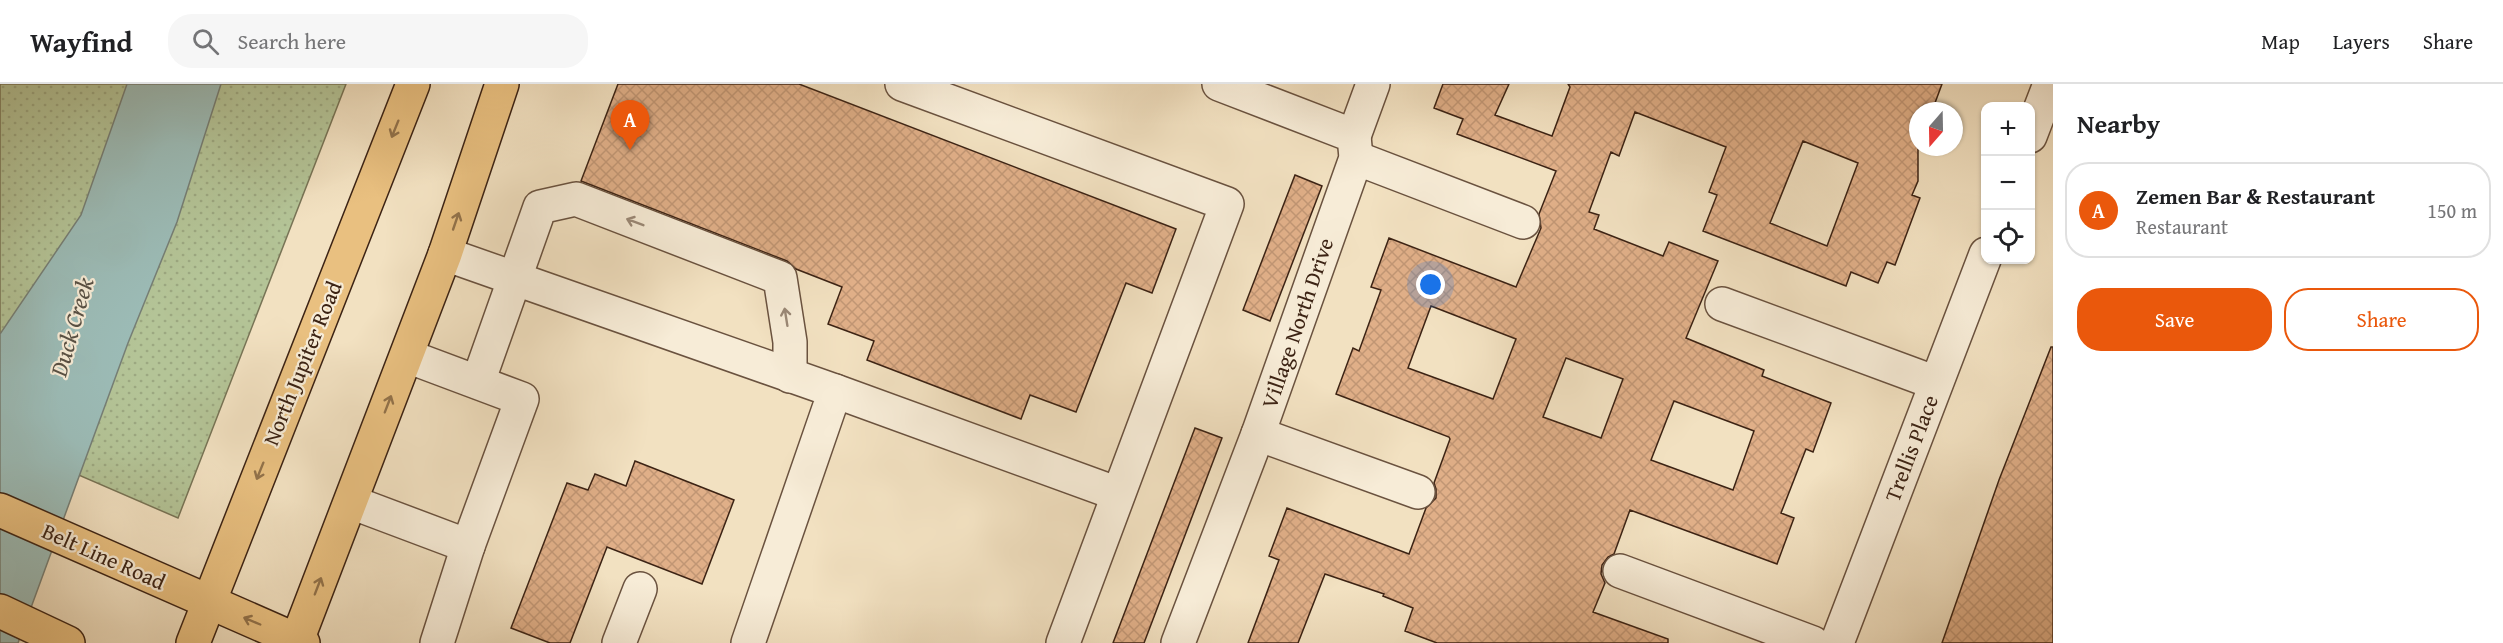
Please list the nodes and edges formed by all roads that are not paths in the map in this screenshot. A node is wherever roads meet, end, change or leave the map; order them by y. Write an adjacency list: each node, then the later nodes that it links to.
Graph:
1 (413, 84): 27 (main road, North Jupiter Road, one-way to 27)
2 (502, 84): 10 (main road, one-way to 2)
3 (902, 84): 21 (street)
4 (1219, 84): 8 (street)
5 (1374, 84): 8 (street, Village North Drive)
6 (2050, 84): 7 (street)
7 (2035, 125)
8 (1355, 147): 9 (street); 19 (street, Village North Drive)
9 (1523, 222)
10 (445, 254): 12 (street); 14 (main road)
11 (1982, 264): 17 (street, Trellis Place)
12 (513, 278): 15 (street); 15 (street, one-way to 12); 16 (street)
13 (1722, 304): 17 (street)
14 (407, 356): 16 (street); 22 (main road, one-way to 14)
15 (790, 376): 18 (street)
16 (478, 382): 24 (street)
17 (1936, 383): 38 (street, Trellis Place)
18 (836, 392): 21 (street); 34 (street)
19 (1258, 434): 20 (street); 36 (street, Village North Drive)
20 (1418, 492)
21 (1118, 494): 35 (street)
22 (351, 502): 24 (street); 29 (main road, one-way to 22)
23 (0, 510): 27 (main road, Belt Line Road)
24 (468, 546): 32 (street)
25 (1620, 571): 37 (street)
26 (640, 589): 33 (street)
27 (207, 602): 29 (main road, Belt Line Road, one-way to 27); 31 (main road, North Jupiter Road)
28 (0, 611): 30 (main road)
29 (299, 642)
30 (68, 643)
31 (193, 643)
32 (437, 643)
33 (619, 643)
34 (748, 643)
35 (1063, 643)
36 (1178, 643)
37 (1813, 643)
38 (1837, 643)

